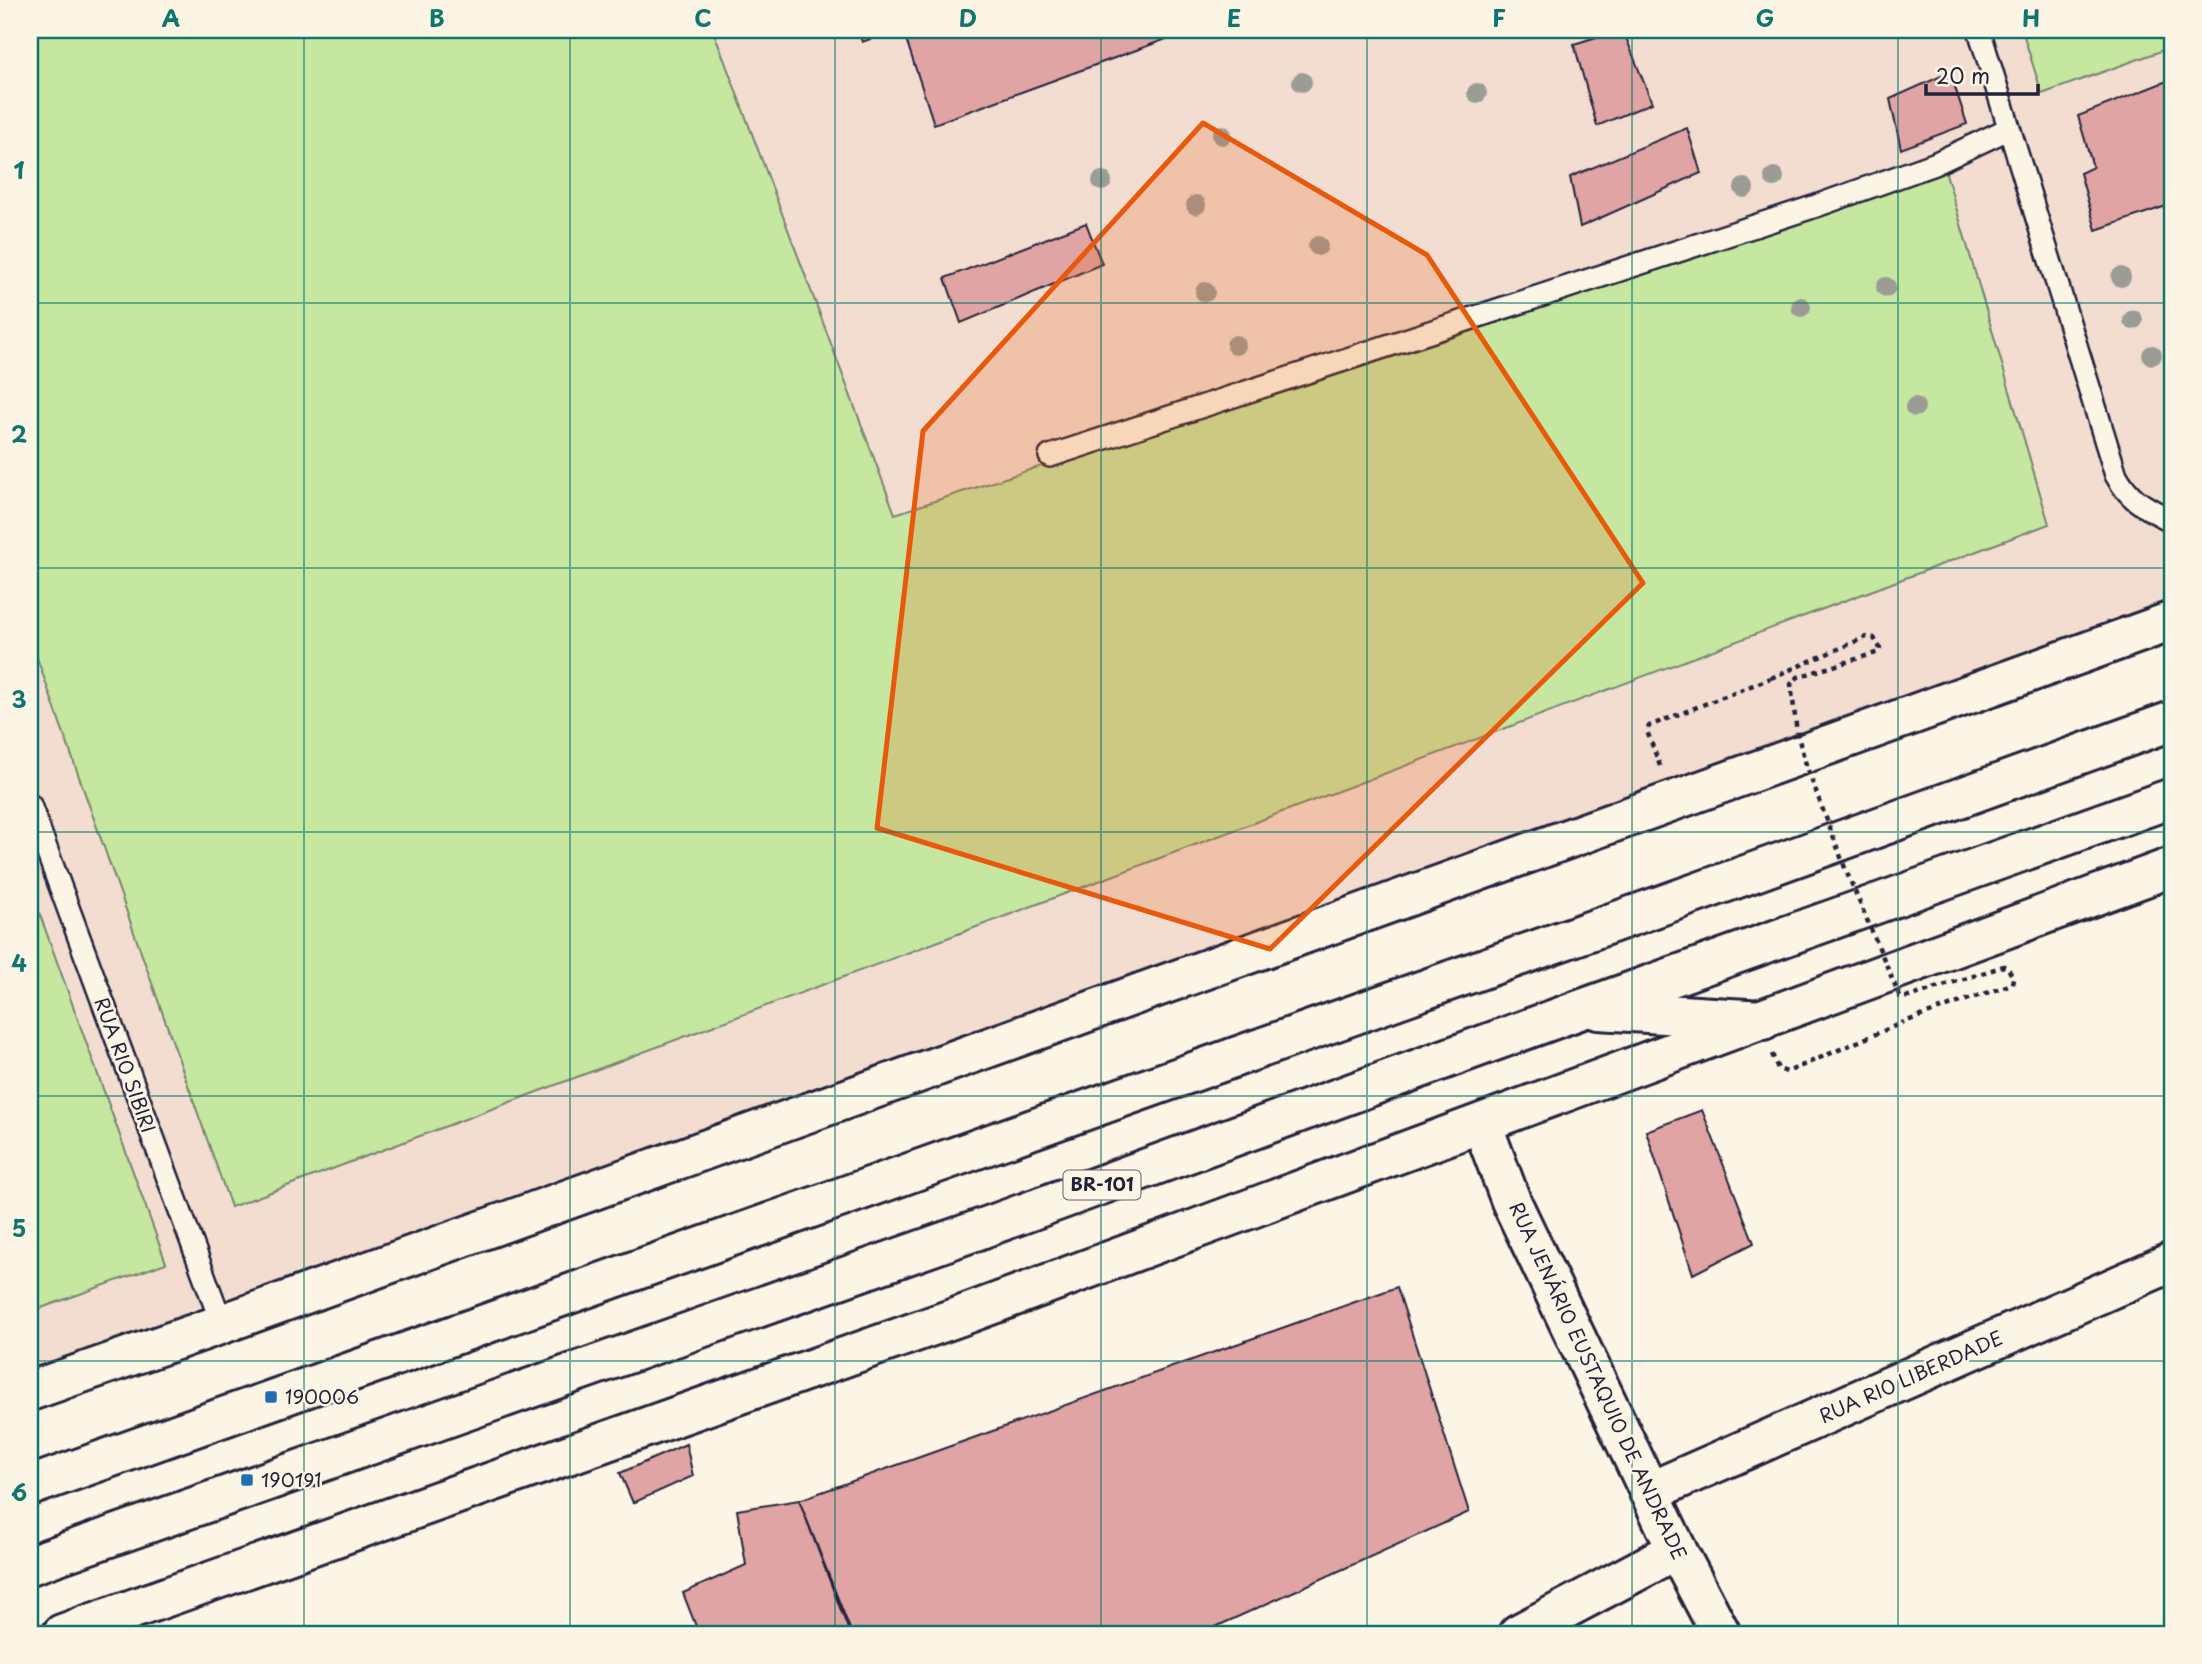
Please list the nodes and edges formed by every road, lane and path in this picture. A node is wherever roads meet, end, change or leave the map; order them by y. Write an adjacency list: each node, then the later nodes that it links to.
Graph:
1 (1979, 30): 2 (lane)
2 (2008, 129): 3 (lane); 4 (lane)
3 (1050, 456)
4 (2172, 521)
5 (2172, 621): 8 (main road)
6 (2172, 721): 17 (main road)
7 (2172, 798): 11 (main road, BR-101)
8 (1673, 801): 12 (path, bridge); 15 (main road)
9 (30, 805): 15 (lane, RUA RIO SIBIRI)
10 (2172, 867): 12 (main road)
11 (1582, 1009): 12 (main road); 20 (main road, BR-101)
12 (1763, 1020): 13 (main road)
13 (1482, 1124): 18 (main road, RUA JENÁRIO EUSTAQUIO DE ANDRADE); 21 (main road)
14 (2172, 1262): 18 (main road, RUA RIO LIBERDADE)
15 (222, 1324): 16 (main road)
16 (30, 1391)
17 (30, 1486)
18 (1649, 1492): 19 (main road, RUA JENÁRIO EUSTAQUIO DE ANDRADE)
19 (1677, 1550): 22 (main road); 23 (main road, RUA JENÁRIO EUSTAQUIO DE ANDRADE)
20 (30, 1565)
21 (62, 1634)
22 (1518, 1634)
23 (1721, 1634)

